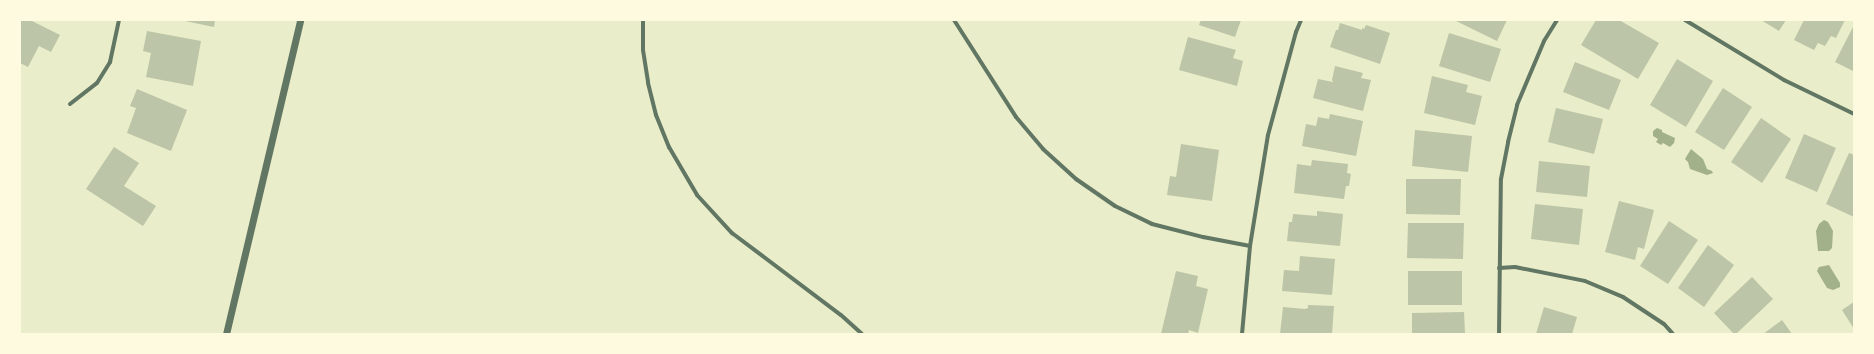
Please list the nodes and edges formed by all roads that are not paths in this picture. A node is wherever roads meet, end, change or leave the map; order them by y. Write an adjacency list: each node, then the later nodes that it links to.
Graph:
1 (120, 20): 8 (street)
2 (300, 20): 12 (street)
3 (643, 20): 13 (street)
4 (954, 20): 10 (street)
5 (1301, 20): 10 (street)
6 (1557, 20): 11 (street)
7 (1685, 20): 9 (street)
8 (70, 104)
9 (1854, 114)
10 (1250, 246): 14 (street)
11 (1499, 268): 15 (street); 16 (street)
12 (226, 334)
13 (862, 334)
14 (1242, 334)
15 (1499, 334)
16 (1674, 334)

